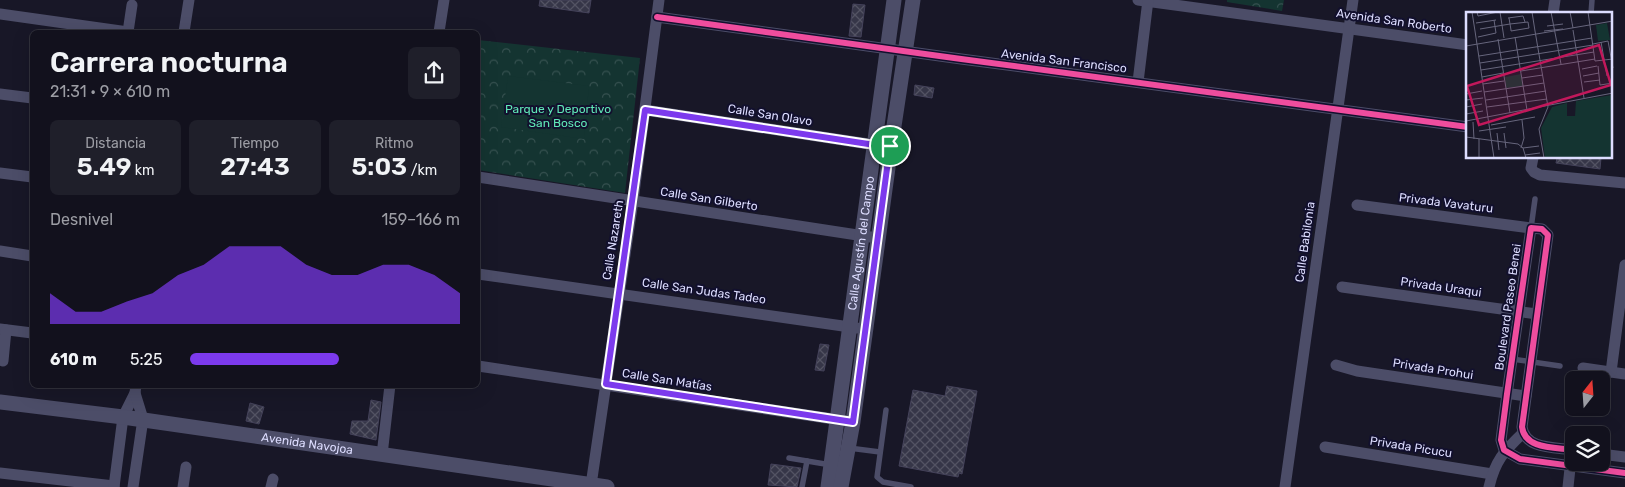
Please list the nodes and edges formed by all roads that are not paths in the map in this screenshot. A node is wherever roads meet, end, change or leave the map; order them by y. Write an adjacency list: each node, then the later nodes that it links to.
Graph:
1 (189, 0): 14 (street)
2 (444, 0): 15 (street)
3 (659, 0): 10 (street, Calle Nazareth)
4 (894, 0): 17 (street, Calle Agustín del Campo)
5 (913, 0): 18 (street, Calle Agustín del Campo)
6 (1145, 0): 11 (street, Avenida San Roberto); 19 (street)
7 (1352, 0): 11 (street, Calle Babilonia)
8 (132, 5): 13 (street)
9 (0, 14): 12 (street)
10 (657, 17): 17 (street, Avenida San Francisco); 23 (street, Calle Nazareth)
11 (1349, 29): 16 (street, Avenida San Roberto); 22 (street, Calle Babilonia)
12 (114, 30)
13 (128, 30)
14 (184, 30)
15 (439, 30)
16 (1466, 45)
17 (887, 50): 18 (street, Avenida San Francisco); 25 (street, Calle Agustín del Campo)
18 (905, 52): 19 (street, Avenida San Francisco); 26 (street, Calle Agustín del Campo)
19 (1138, 82): 22 (street, Avenida San Francisco)
20 (0, 94): 21 (street)
21 (30, 98)
22 (1338, 109): 24 (street, Avenida San Francisco); 98 (street, Calle Babilonia)
23 (645, 110): 25 (street, Calle San Olavo); 33 (street, Calle Nazareth)
24 (1466, 127)
25 (875, 145): 26 (street, Calle San Olavo); 36 (street, Calle Agustín del Campo)
26 (890, 146): 36 (street, Calle Agustín del Campo)
27 (1533, 159): 31 (street)
28 (0, 173): 29 (street)
29 (30, 177)
30 (480, 177): 33 (street, Calle San Gilberto)
31 (1625, 184)
32 (1535, 199): 35 (lane)
33 (633, 201): 36 (street, Calle San Gilberto); 42 (street, Calle Nazareth)
34 (1357, 206): 35 (street, Privada Vavaturu)
35 (1531, 228): 43 (street, Boulevard Paseo Benei); 44 (street, Boulevard Paseo Benei)
36 (870, 237): 45 (street, Calle Agustín del Campo); 47 (street, Calle Agustín del Campo)
37 (0, 251): 38 (street)
38 (30, 256)
39 (1625, 265): 56 (street)
40 (480, 274): 42 (street, Calle San Judas Tadeo)
41 (1342, 287): 43 (street, Privada Uraqui)
42 (619, 293): 45 (street, Calle San Judas Tadeo); 58 (street, Calle Nazareth)
43 (1519, 312): 44 (street, Privada Uraqui); 49 (street, Boulevard Paseo Benei)
44 (1537, 314): 51 (street, Boulevard Paseo Benei)
45 (849, 327): 47 (street, Calle San Judas Tadeo); 67 (street, Calle Agustín del Campo)
46 (3, 329): 48 (street); 50 (street)
47 (866, 329): 68 (street, Calle Agustín del Campo)
48 (30, 333)
49 (1512, 359): 51 (lane); 61 (street, Boulevard Paseo Benei)
50 (2, 360)
51 (1530, 362): 54 (lane); 62 (street, Boulevard Paseo Benei)
52 (1336, 365): 61 (street, Privada Prohui)
53 (480, 366): 58 (street, Calle San Matías)
54 (1560, 366)
55 (1583, 368): 56 (street)
56 (1611, 372): 57 (street)
57 (1625, 374)
58 (606, 384): 67 (street, Calle San Matías); 88 (street, Calle Nazareth)
59 (390, 388): 75 (street)
60 (135, 389): 65 (street); 66 (street)
61 (1507, 394): 62 (street, Privada Prohui); 73 (street, Boulevard Paseo Benei)
62 (1526, 396): 69 (street, Boulevard Paseo Benei)
63 (2, 401): 65 (street, Avenida Navojoa)
64 (886, 410): 74 (lane)
65 (123, 416): 66 (street, Avenida Navojoa); 89 (street)
66 (143, 419): 75 (street, Avenida Navojoa); 90 (street)
67 (837, 420): 68 (street, Calle San Matías); 81 (street, Calle Agustín del Campo)
68 (853, 422): 71 (street, Calle Agustín del Campo)
69 (1523, 434): 72 (street); 73 (street)
70 (1325, 447): 87 (street, Privada Picucu)
71 (849, 448): 74 (lane); 81 (street, Calle Agustín del Campo)
72 (1565, 449)
73 (1504, 450): 80 (street); 87 (street)
74 (880, 452): 97 (lane)
75 (382, 455): 88 (street, Avenida Navojoa)
76 (1610, 456): 78 (street)
77 (789, 458): 79 (lane)
78 (1625, 458)
79 (807, 461): 81 (lane); 93 (lane)
80 (1565, 465)
81 (838, 466): 94 (street, Calle Agustín del Campo); 95 (street, Calle Agustín del Campo); 96 (street)
82 (186, 467): 91 (street)
83 (1570, 471): 100 (street)
84 (1610, 471): 86 (street)
85 (0, 473): 89 (street)
86 (1625, 473)
87 (1492, 474): 99 (street)
88 (591, 485): 92 (street, Avenida Navojoa)
89 (114, 486)
90 (133, 487)
91 (183, 487)
92 (607, 487)
93 (802, 487)
94 (828, 487)
95 (841, 487)
96 (854, 487)
97 (911, 487)
98 (1285, 487)
99 (1489, 487)
100 (1568, 487)

